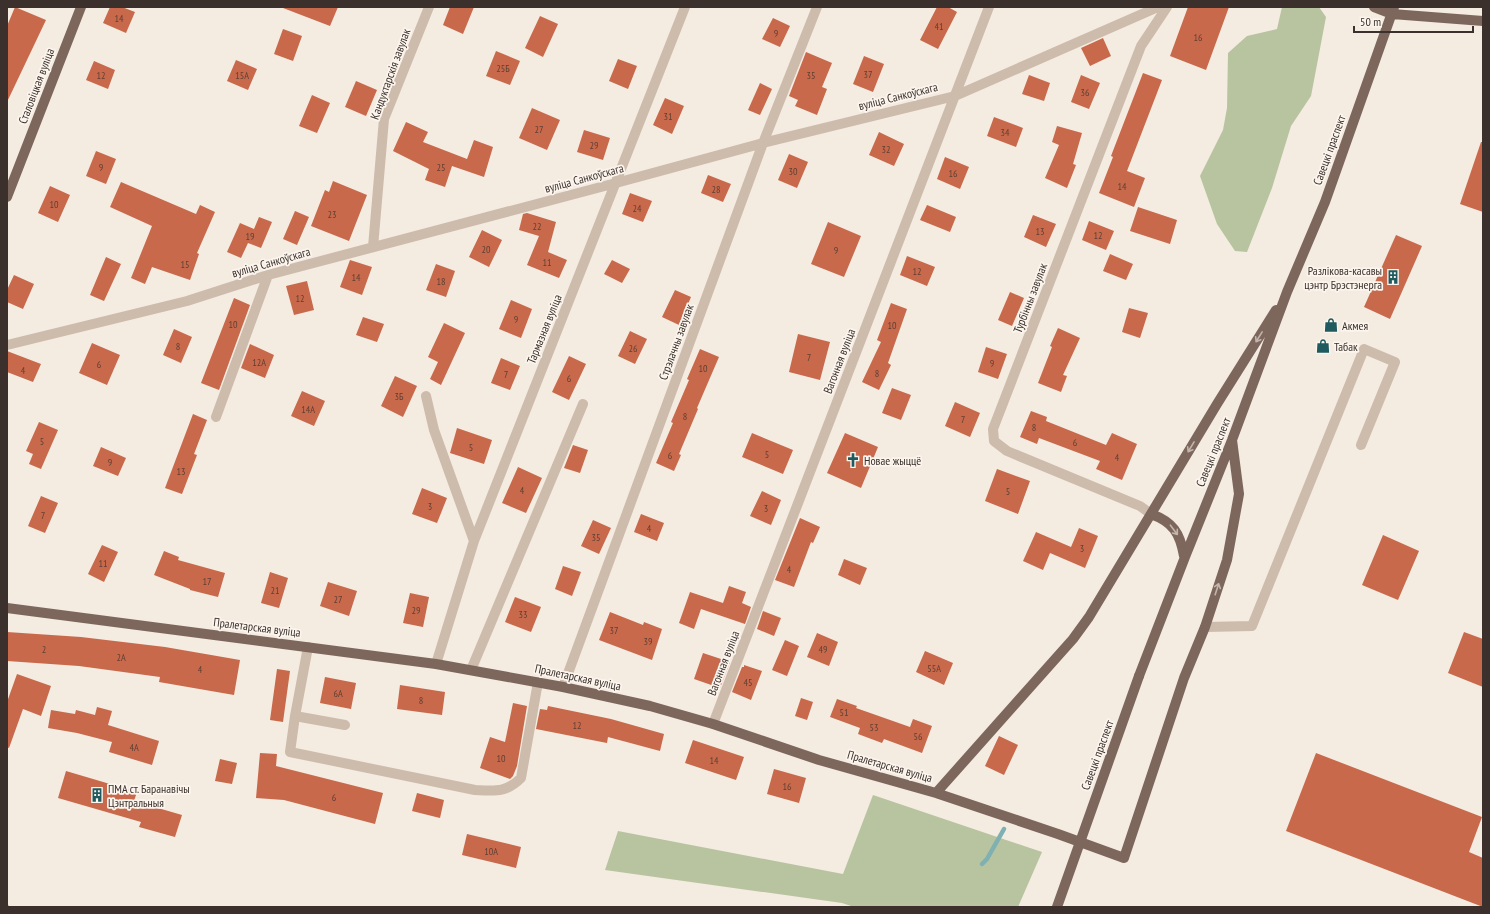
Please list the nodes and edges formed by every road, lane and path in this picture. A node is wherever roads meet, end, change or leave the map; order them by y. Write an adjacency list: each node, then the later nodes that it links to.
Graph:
1 (81, 7): 14 (main road, Сталовіцкая вуліца)
2 (429, 7): 15 (street, Кандуктарскія завулак)
3 (685, 7): 13 (street, Тармазная вуліца)
4 (817, 7): 12 (street, Стрэлачны завулак)
5 (989, 7): 11 (street, Вагонная вуліца)
6 (1158, 7): 11 (street, вуліца Санкоўскага)
7 (1167, 7): 24 (street, Турбінны завулак)
8 (1374, 7): 9 (main road)
9 (1393, 10): 10 (main road); 17 (main road, Савецкі праспект)
10 (1483, 20)
11 (955, 96): 12 (street, вуліца Санкоўскага); 35 (street, Вагонная вуліца)
12 (763, 143): 13 (street, вуліца Санкоўскага); 33 (street, Стрэлачны завулак)
13 (616, 183): 15 (street, вуліца Санкоўскага); 25 (street, Тармазная вуліца)
14 (7, 197)
15 (373, 247): 16 (street, вуліца Санкоўскага)
16 (268, 275): 18 (street, вуліца Санкоўскага); 21 (street)
17 (1287, 292): 22 (main road, Савецкі праспект); 24 (main road, one-way to 24)
18 (7, 346)
19 (426, 396): 25 (street)
20 (583, 404): 31 (street)
21 (216, 417)
22 (1232, 440): 26 (main road, Савецкі праспект); 28 (main road, one-way to 22)
23 (1361, 445): 28 (street)
24 (1151, 514): 26 (main road, one-way to 26); 37 (main road)
25 (474, 541): 30 (street, Тармазная вуліца)
26 (1185, 557): 38 (main road, Савецкі праспект, bridge)
27 (7, 608): 29 (main road, Пралетарская вуліца)
28 (1205, 627): 37 (main road, Пралетарская вуліца)
29 (308, 647): 30 (main road, Пралетарская вуліца); 34 (street)
30 (436, 664): 31 (main road, Пралетарская вуліца)
31 (471, 670): 32 (main road, Пралетарская вуліца)
32 (538, 682): 33 (main road, Пралетарская вуліца); 34 (street)
33 (563, 687): 35 (main road, Пралетарская вуліца)
34 (295, 716): 36 (street)
35 (713, 724): 37 (main road, Пралетарская вуліца)
36 (345, 725)
37 (936, 793)
38 (1056, 907)

